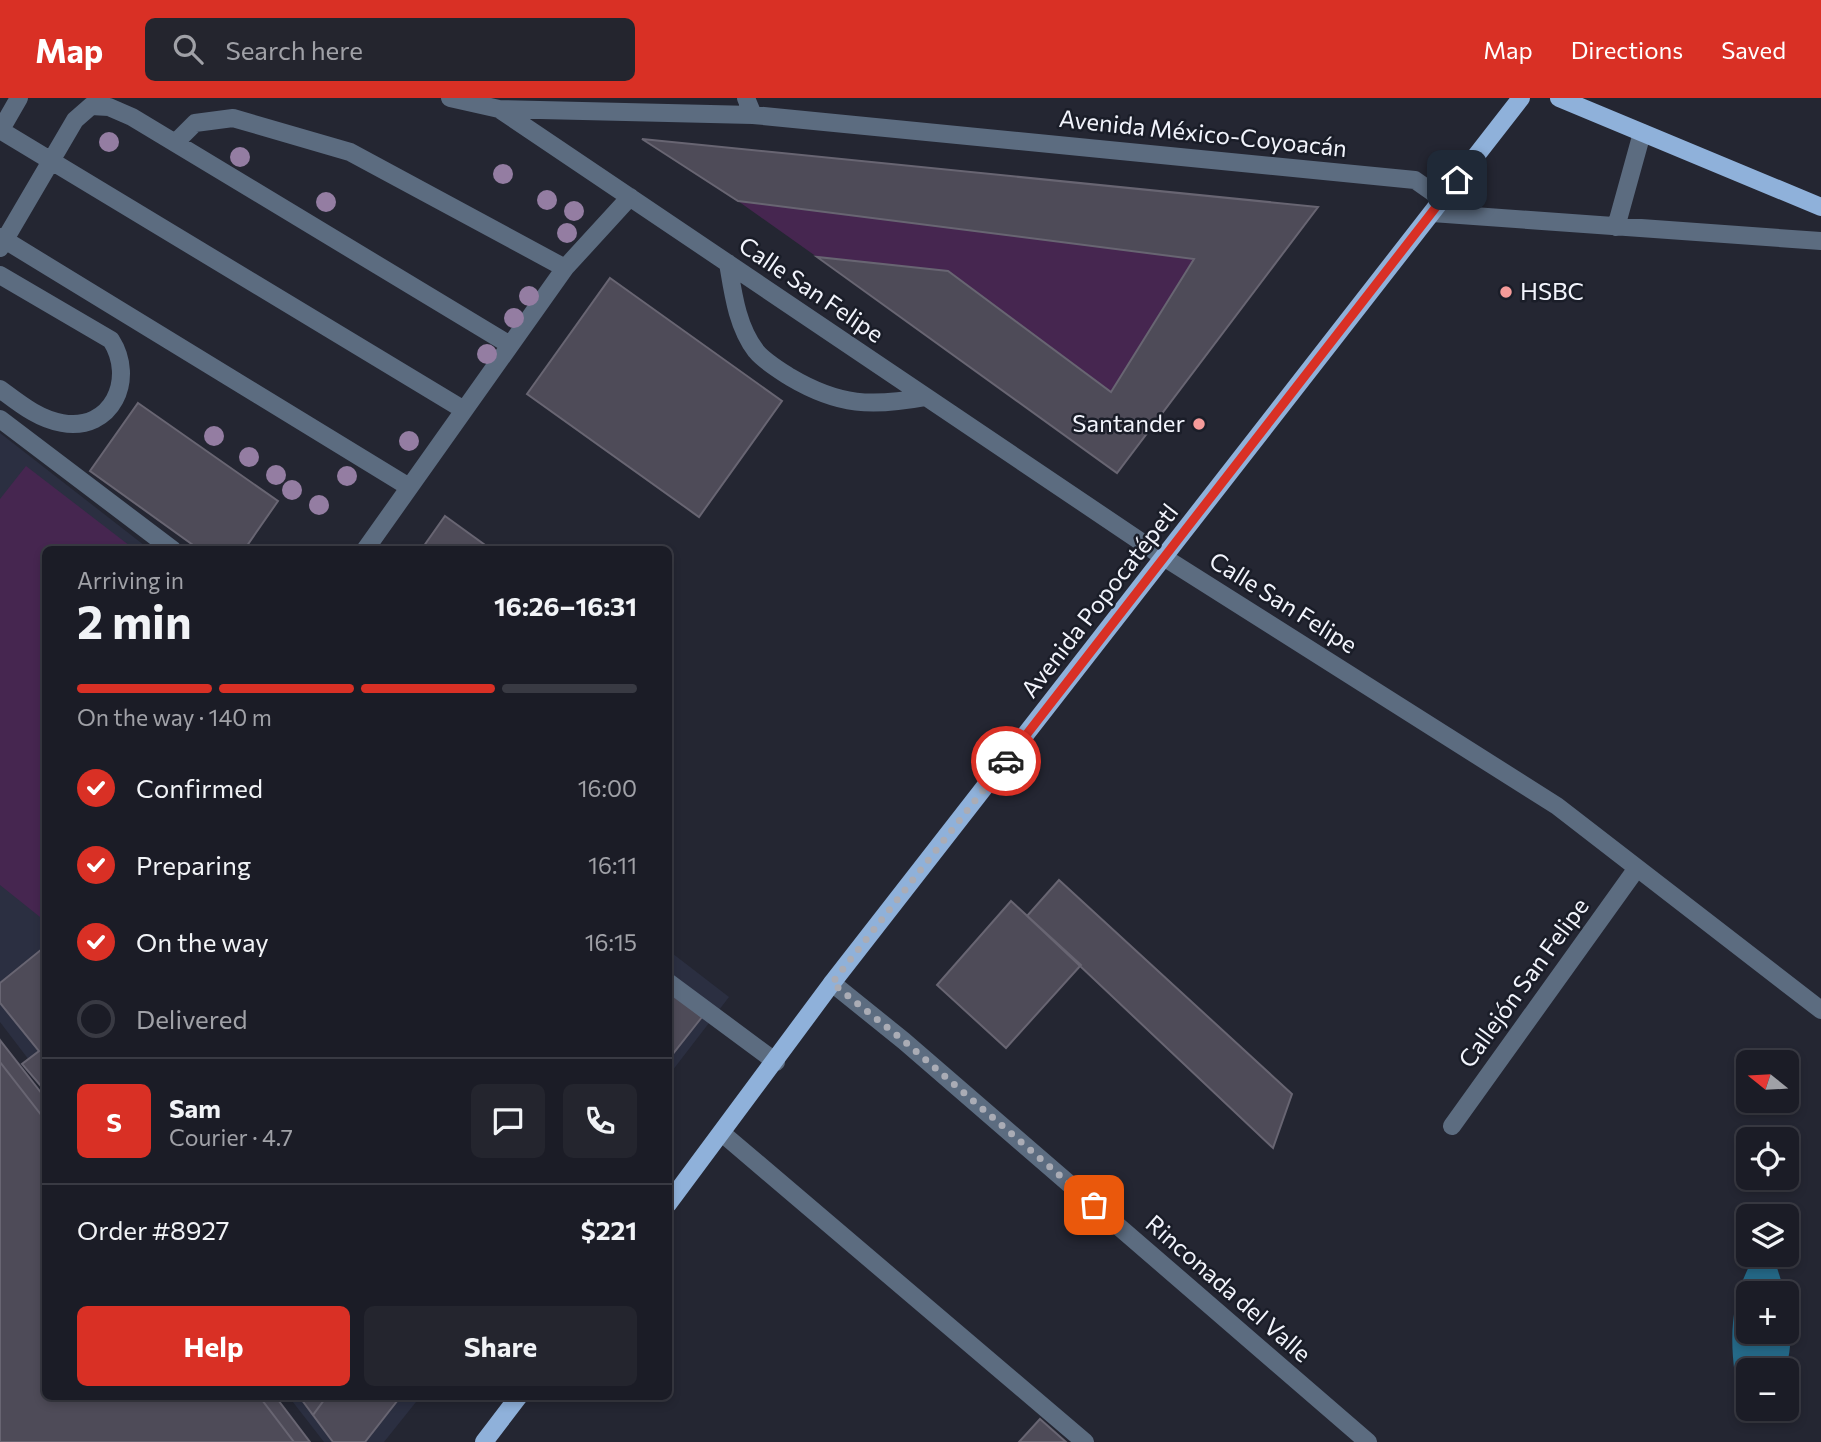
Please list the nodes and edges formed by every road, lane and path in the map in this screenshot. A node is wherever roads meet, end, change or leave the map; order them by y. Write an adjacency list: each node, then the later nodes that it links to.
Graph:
1 (19, 98): 7 (street)
2 (450, 98): 6 (street, Avenida México-Coyoacán)
3 (1521, 98): 12 (main road, Avenida Popocatépetl)
4 (1559, 98): 8 (main road)
5 (750, 106): 6 (street, Avenida México-Coyoacán); 12 (street, Avenida México-Coyoacán)
6 (499, 109): 11 (street, Calle San Felipe)
7 (0, 130): 10 (street)
8 (1642, 133): 13 (main road); 14 (street)
9 (175, 143): 10 (street); 18 (street); 20 (street)
10 (53, 159): 16 (street); 23 (street)
11 (630, 197): 17 (street, Calle San Felipe); 18 (street)
12 (1437, 206): 14 (street); 28 (main road, Avenida Popocatépetl)
13 (1821, 207)
14 (1616, 227): 15 (street)
15 (1821, 241)
16 (1, 242): 25 (street)
17 (728, 263): 22 (street, Calle San Felipe); 22 (street)
18 (565, 268): 20 (street)
19 (0, 275): 21 (street)
20 (510, 345): 23 (street)
21 (0, 389)
22 (926, 397): 28 (street, Calle San Felipe)
23 (464, 410): 25 (street)
24 (0, 419): 26 (street)
25 (409, 487): 27 (street)
26 (168, 546)
27 (368, 546)
28 (1165, 558): 29 (street, Calle San Felipe); 30 (main road, Avenida Popocatépetl)
29 (1637, 868): 32 (street, Calle San Felipe); 34 (street, Callejón San Felipe)
30 (832, 983): 33 (main road, Avenida Popocatépetl); 40 (street, Rinconada del Valle)
31 (672, 985): 33 (street)
32 (1821, 1010)
33 (776, 1062): 35 (main road, Avenida Popocatépetl)
34 (1452, 1126)
35 (723, 1134): 36 (main road, Avenida Popocatépetl); 39 (street)
36 (672, 1199)
37 (516, 1400): 38 (main road)
38 (484, 1442)
39 (1085, 1442)
40 (1368, 1442)

